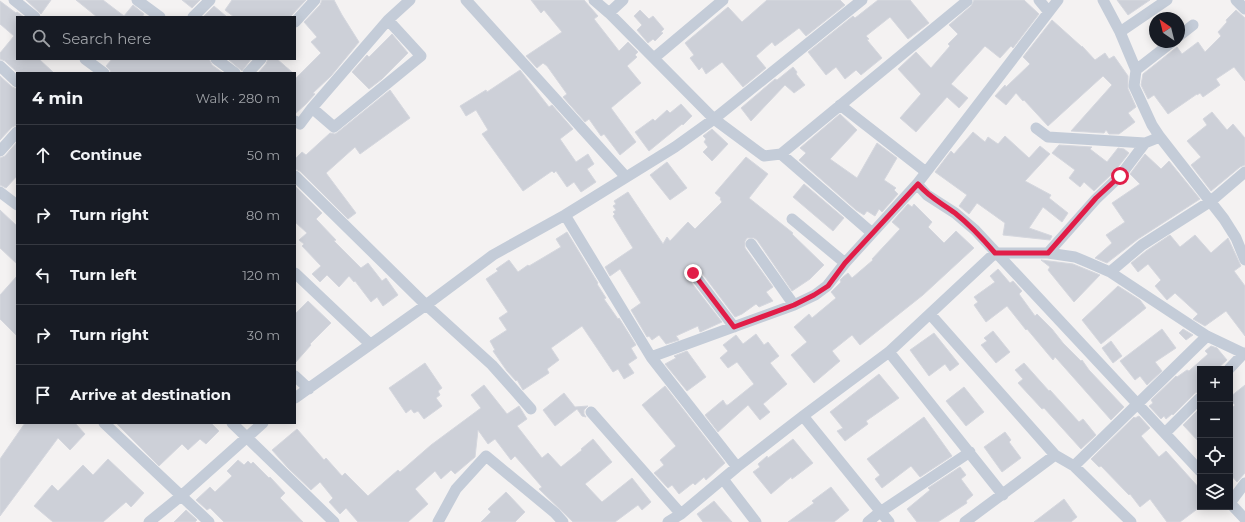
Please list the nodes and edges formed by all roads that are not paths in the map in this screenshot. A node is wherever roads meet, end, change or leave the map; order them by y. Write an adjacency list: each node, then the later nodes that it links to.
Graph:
1 (14, 0): 20 (street)
2 (138, 0): 21 (street)
3 (210, 0): 22 (street)
4 (315, 0): 24 (street)
5 (410, 0): 23 (street)
6 (466, 0): 52 (street)
7 (594, 0): 19 (street)
8 (623, 0): 19 (street)
9 (723, 0): 29 (street)
10 (862, 0): 41 (street)
11 (1039, 0): 18 (street)
12 (1058, 0): 18 (street)
13 (1103, 0): 27 (street)
14 (1168, 0): 27 (street)
15 (1236, 0): 17 (street)
16 (967, 1): 39 (street)
17 (1245, 9)
18 (1048, 11): 49 (street)
19 (609, 13): 29 (street)
20 (33, 16)
21 (159, 16)
22 (194, 16)
23 (388, 20): 40 (street); 40 (street)
24 (296, 21)
25 (1193, 25): 26 (street)
26 (1185, 31)
27 (1120, 32): 34 (street)
28 (1164, 48): 34 (street)
29 (654, 58): 41 (street)
30 (86, 60): 35 (street)
31 (217, 60): 36 (street)
32 (260, 60): 37 (street)
33 (0, 66): 38 (street)
34 (1136, 70): 45 (street)
35 (103, 72)
36 (234, 72)
37 (249, 72)
38 (16, 81)
39 (840, 105): 48 (street); 49 (street)
40 (312, 108): 42 (street)
41 (714, 119): 48 (street); 52 (street)
42 (296, 122)
43 (1036, 128): 46 (street)
44 (16, 133): 47 (street)
45 (1160, 137): 46 (street); 55 (street)
46 (1145, 143): 62 (street)
47 (0, 151)
48 (781, 154): 59 (street)
49 (926, 172): 53 (street)
50 (1245, 172): 55 (street)
51 (296, 177): 68 (street)
52 (626, 178): 57 (street)
53 (918, 184): 59 (street); 61 (street)
54 (0, 192): 56 (street)
55 (1211, 201): 63 (street); 65 (street)
56 (16, 204)
57 (566, 215): 68 (street); 76 (street)
58 (792, 219): 64 (street)
59 (872, 233): 64 (street)
60 (751, 244): 69 (street)
61 (995, 253): 62 (street); 70 (street); 82 (street)
62 (1048, 253): 65 (street)
63 (1245, 260)
64 (845, 263): 69 (street)
65 (1110, 272): 72 (street)
66 (693, 273): 71 (street)
67 (296, 274): 73 (street)
68 (426, 305): 73 (street); 83 (street)
69 (794, 305): 71 (street)
70 (930, 314): 74 (street); 92 (street)
71 (734, 327): 76 (street)
72 (1207, 336): 75 (street); 82 (street)
73 (370, 344): 79 (street)
74 (889, 352): 85 (street); 91 (street)
75 (1245, 353): 77 (street)
76 (650, 357): 94 (street)
77 (1232, 366)
78 (296, 377): 79 (street)
79 (309, 389): 80 (street)
80 (296, 397)
81 (1197, 401): 89 (street)
82 (1138, 404): 89 (street); 93 (street)
83 (531, 410)
84 (592, 412): 103 (street)
85 (803, 416): 94 (street); 102 (street)
86 (105, 424): 99 (street)
87 (233, 424): 90 (street)
88 (262, 424): 90 (street)
89 (1165, 433): 95 (street)
90 (246, 437): 99 (street); 107 (street)
91 (970, 452): 98 (street); 102 (street)
92 (1055, 455): 93 (street); 98 (street)
93 (1074, 466): 115 (street)
94 (737, 467): 96 (street)
95 (1197, 468)
96 (723, 479): 103 (street); 111 (street)
97 (1245, 483): 100 (street)
98 (1003, 495): 114 (street)
99 (181, 496): 105 (street); 106 (street)
100 (1233, 499)
101 (1233, 506): 104 (street)
102 (880, 512): 112 (street); 113 (street)
103 (681, 514): 110 (street)
104 (1245, 519)
105 (149, 522)
106 (209, 522)
107 (334, 522)
108 (438, 522): 109 (street)
109 (563, 522)
110 (668, 522)
111 (756, 522)
112 (868, 522)
113 (889, 522)
114 (965, 522)
115 (1131, 522)

